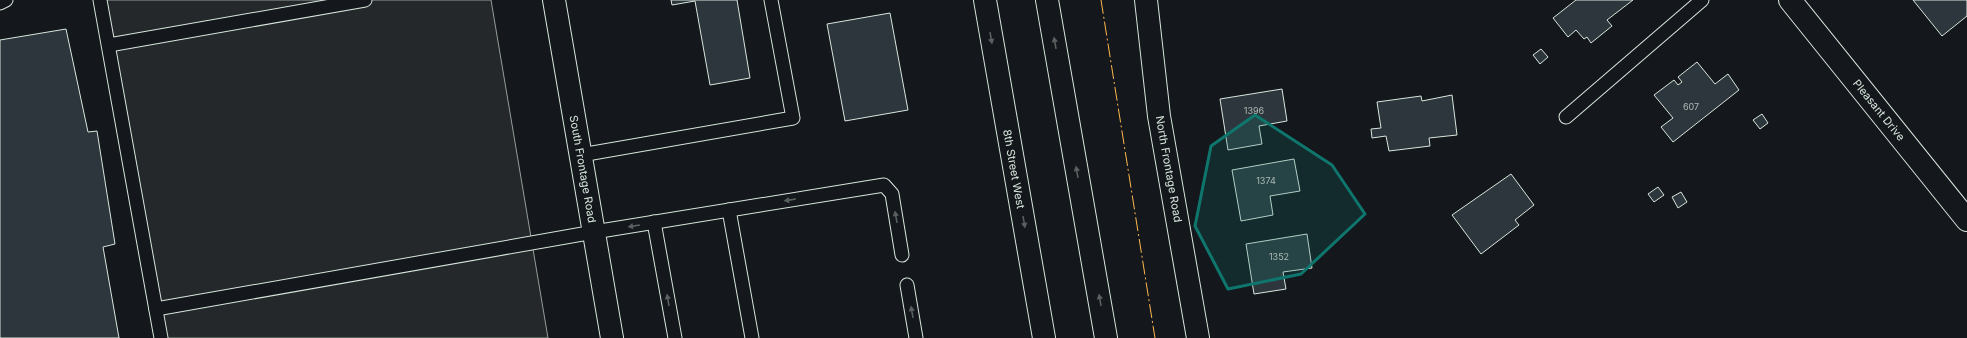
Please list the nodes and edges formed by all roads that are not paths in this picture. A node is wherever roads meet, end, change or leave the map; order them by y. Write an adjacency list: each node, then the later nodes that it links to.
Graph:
1 (6, 0): 11 (lane)
2 (100, 0): 12 (lane)
3 (365, 0): 12 (lane)
4 (554, 0): 14 (main road, South Frontage Road)
5 (771, 0): 14 (lane)
6 (985, 0): 27 (main road, 8th Street West, one-way to 27)
7 (1047, 0): 28 (main road, one-way to 7)
8 (1146, 0): 29 (main road, North Frontage Road)
9 (1702, 0): 13 (lane)
10 (1790, 0): 16 (main road, Pleasant Drive)
11 (0, 3)
12 (110, 45): 21 (lane)
13 (1566, 117)
14 (581, 155): 18 (main road, South Frontage Road)
15 (729, 210): 17 (lane); 19 (lane, one-way to 15); 25 (lane)
16 (1967, 220)
17 (654, 222): 18 (lane, one-way to 18); 24 (lane, one-way to 17)
18 (594, 232): 21 (lane); 23 (main road, South Frontage Road)
19 (902, 255)
20 (907, 285): 26 (lane, one-way to 20)
21 (156, 309): 22 (lane)
22 (161, 338)
23 (612, 338)
24 (675, 338)
25 (752, 338)
26 (916, 338)
27 (1044, 338)
28 (1106, 338)
29 (1198, 338)

